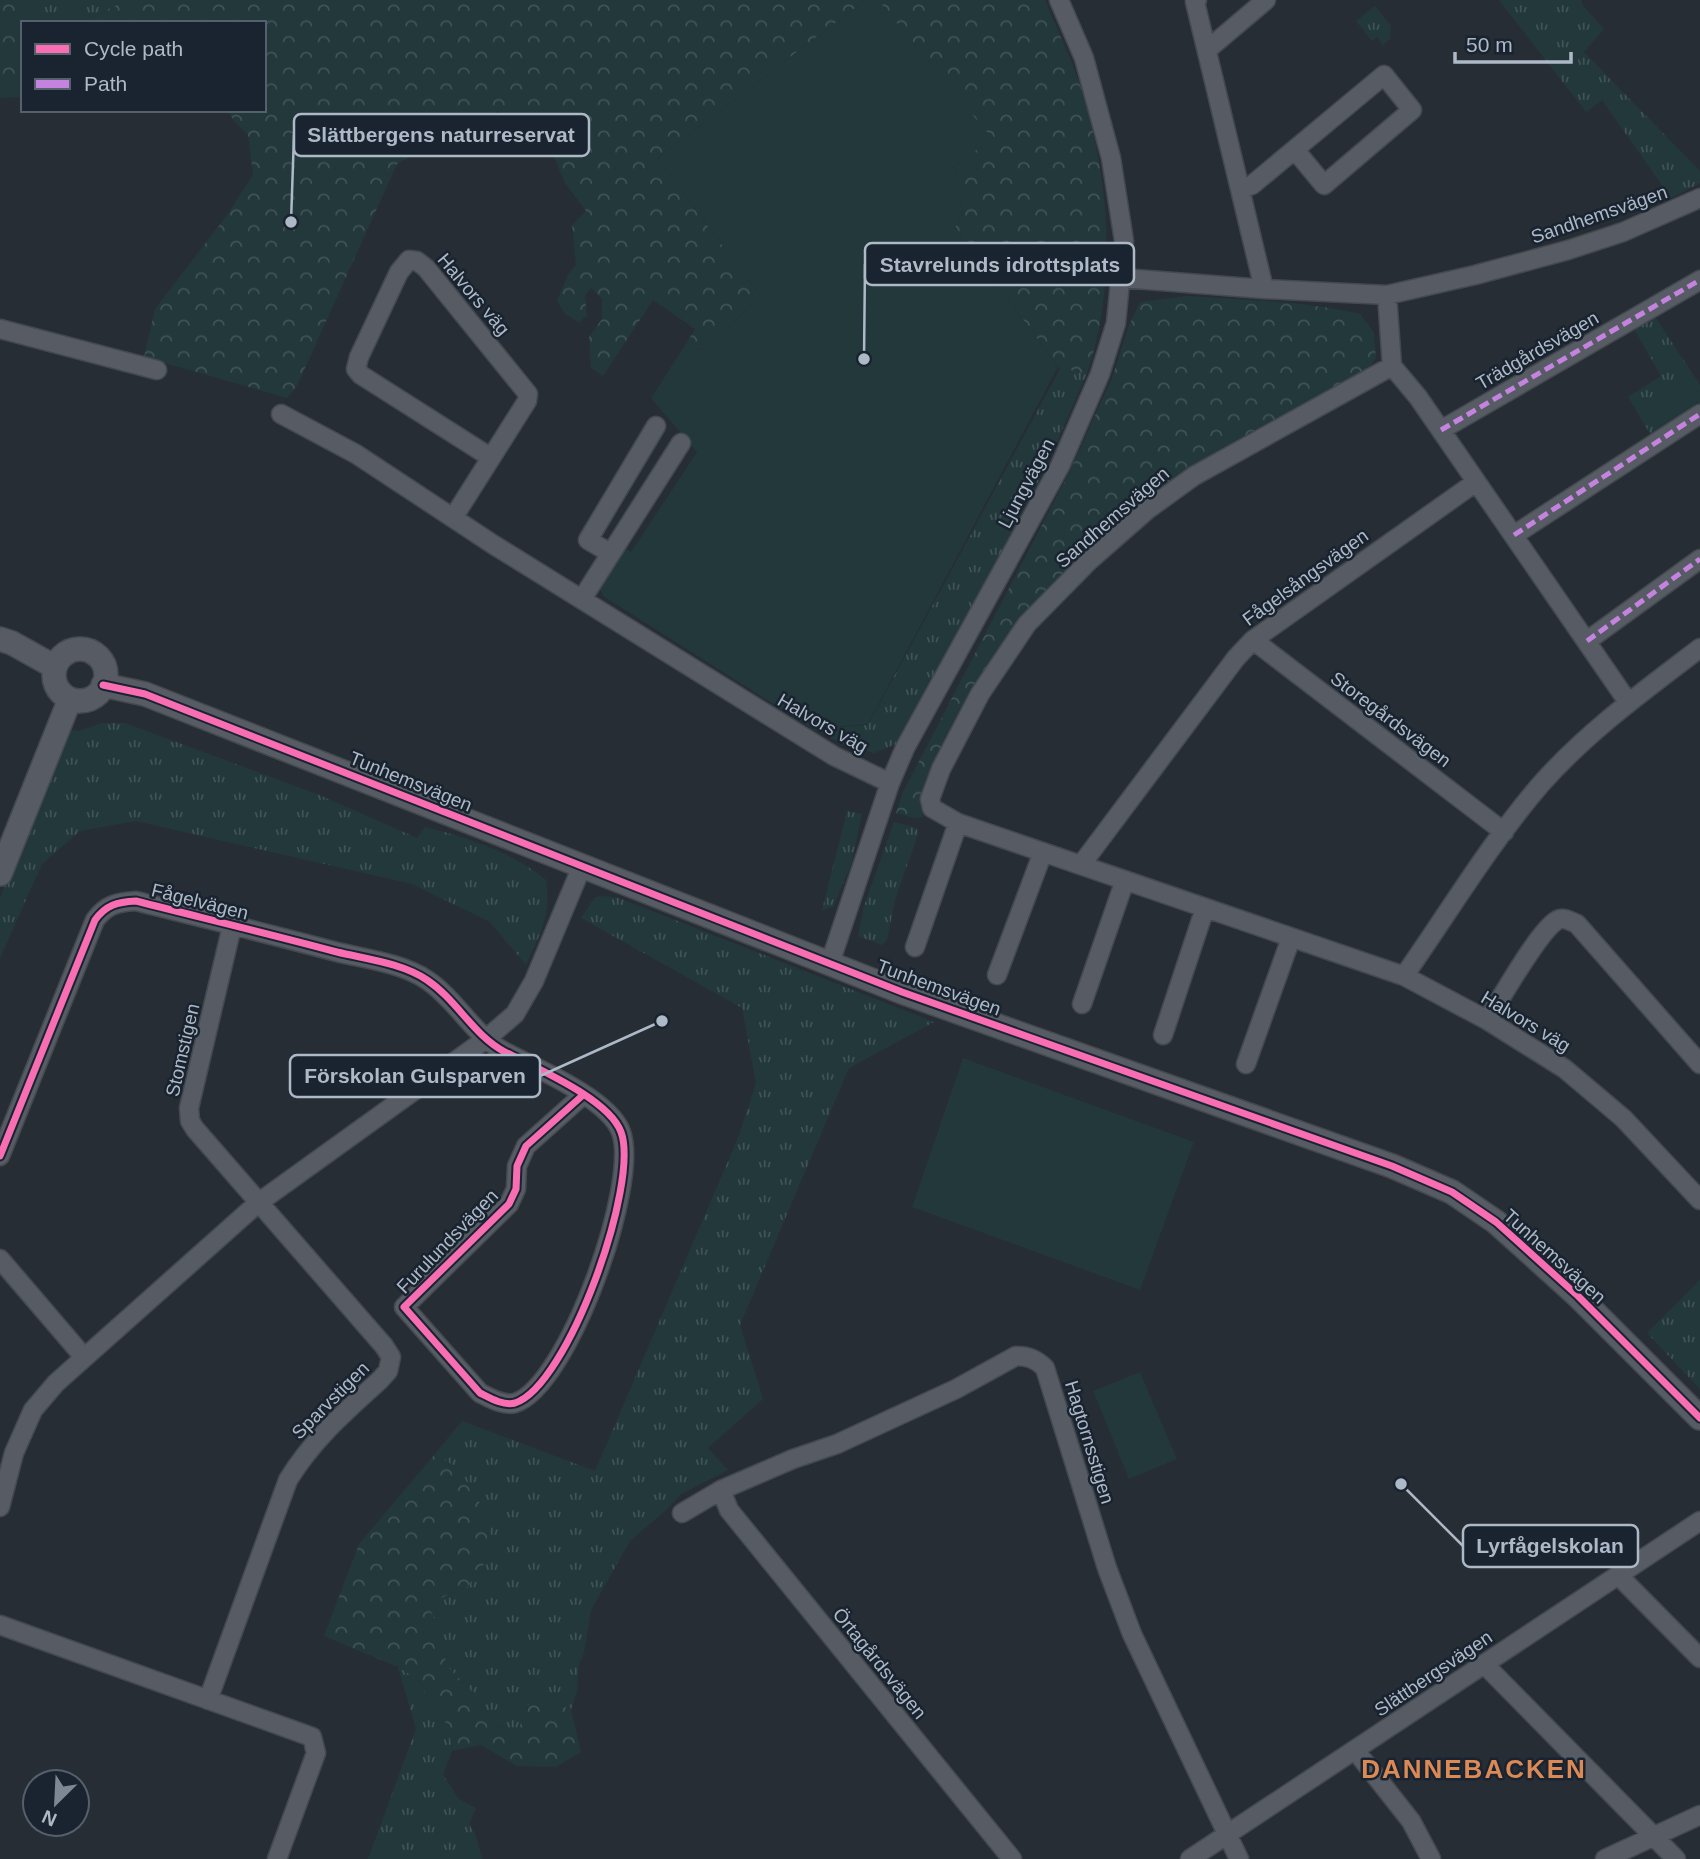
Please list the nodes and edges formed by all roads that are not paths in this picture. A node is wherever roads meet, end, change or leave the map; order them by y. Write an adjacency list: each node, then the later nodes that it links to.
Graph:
1 (1059, 0): 8 (street, Ljungvägen)
2 (1197, 0): 4 (street)
3 (1266, 0): 4 (street)
4 (1207, 50): 6 (street)
5 (1295, 150): 5 (street); 6 (street)
6 (1241, 189): 10 (street)
7 (1700, 198): 11 (street, Sandhemsvägen)
8 (1122, 278): 10 (street, Sandhemsvägen); 35 (street, Ljungvägen)
9 (1700, 280): 18 (street, Trädgårdsvägen)
10 (1264, 289): 11 (street, Sandhemsvägen)
11 (1387, 295): 13 (street)
12 (0, 329): 14 (street)
13 (1392, 366): 18 (street); 36 (street, Sandhemsvägen)
14 (157, 370)
15 (281, 414): 22 (street, Halvors väg)
16 (1698, 416): 23 (street)
17 (656, 426): 24 (street)
18 (1441, 430): 21 (street)
19 (681, 443): 24 (street)
20 (490, 457): 20 (street, Halvors väg); 22 (street, Halvors väg)
21 (1476, 482): 23 (street); 28 (street, Fågelsångsvägen)
22 (453, 518): 26 (street, Halvors väg)
23 (1514, 535): 29 (street)
24 (610, 553): 26 (street)
25 (1700, 559): 29 (street)
26 (582, 599): 35 (street, Halvors väg)
27 (0, 639): 31 (street)
28 (1253, 640): 38 (street, Storegårdsvägen); 40 (street, Fågelsångsvägen)
29 (1587, 641): 34 (street)
30 (1700, 648): 34 (street)
31 (55, 667): 32 (street); 33 (street)
32 (103, 685): 33 (street); 41 (street, Tunhemsvägen)
33 (70, 699): 42 (street)
34 (1628, 702): 38 (street)
35 (890, 783): 48 (street, Ljungvägen)
36 (932, 808): 37 (street, Halvors väg)
37 (958, 823): 39 (street, Halvors väg); 47 (street)
38 (1504, 832): 50 (street)
39 (1043, 852): 40 (street, Halvors väg); 49 (street)
40 (1081, 865): 43 (street, Halvors väg)
41 (582, 866): 48 (street, Tunhemsvägen); 54 (street)
42 (0, 874)
43 (1125, 880): 44 (street, Halvors väg); 51 (street)
44 (1205, 908): 46 (street, Halvors väg); 53 (street)
45 (232, 926): 54 (street, Fågelvägen); 58 (street, Fågelvägen); 60 (street, Stomstigen)
46 (1291, 937): 50 (street, Halvors väg); 55 (street)
47 (915, 947)
48 (830, 962): 63 (street, Tunhemsvägen)
49 (997, 975)
50 (1404, 976): 52 (street, Halvors väg)
51 (1082, 1004)
52 (1487, 1020): 56 (street); 59 (street, Halvors väg)
53 (1163, 1035)
54 (486, 1039): 57 (street, Furulundsvägen); 60 (street)
55 (1246, 1064)
56 (1700, 1064)
57 (583, 1095): 57 (street, Furulundsvägen)
58 (0, 1156)
59 (1699, 1195)
60 (258, 1203): 62 (street); 72 (street, Sparvstigen)
61 (0, 1259): 62 (street)
62 (83, 1356): 65 (street)
63 (1700, 1418)
64 (721, 1490): 66 (street, Hagtornsstigen); 75 (street, Hagtornsstigen); 78 (street, Örtagårdsvägen)
65 (0, 1507)
66 (682, 1513)
67 (1700, 1521): 68 (street, Slättbergsvägen)
68 (1618, 1575): 70 (street); 71 (street, Slättbergsvägen)
69 (0, 1625): 72 (street)
70 (1700, 1658)
71 (1484, 1664): 73 (street, Slättbergsvägen); 76 (street)
72 (208, 1700): 77 (street)
73 (1354, 1750): 75 (street, Slättbergsvägen); 81 (street)
74 (1700, 1815): 76 (street)
75 (1228, 1833): 79 (street, Slättbergsvägen); 80 (street, Hagtornsstigen)
76 (1654, 1836): 82 (street); 83 (street)
77 (276, 1859)
78 (1012, 1859)
79 (1190, 1859)
80 (1239, 1859)
81 (1431, 1859)
82 (1605, 1859)
83 (1676, 1859)

